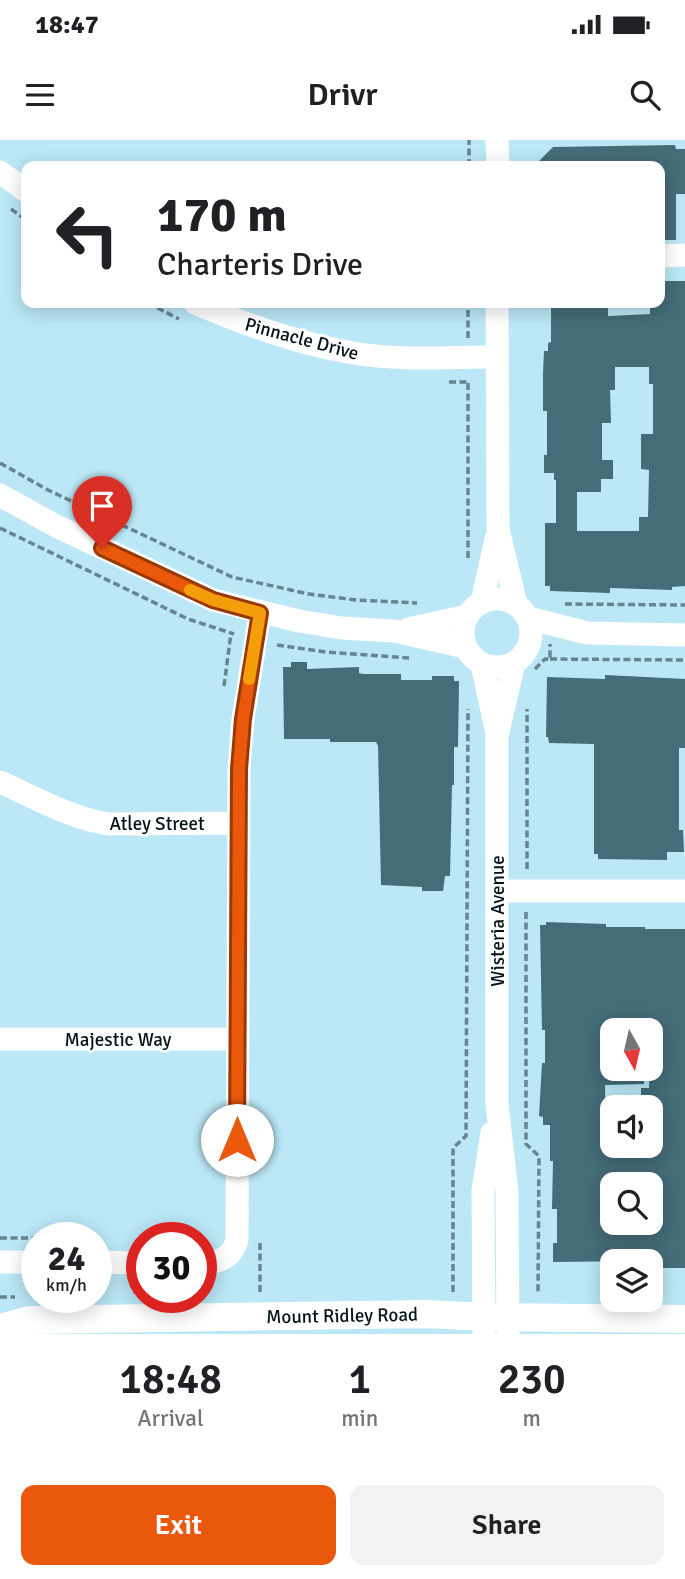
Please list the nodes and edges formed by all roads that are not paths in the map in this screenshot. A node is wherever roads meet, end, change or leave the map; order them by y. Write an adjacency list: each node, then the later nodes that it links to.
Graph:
1 (498, 140): 2 (street)
2 (498, 161)
3 (0, 172): 4 (street)
4 (21, 187)
5 (685, 255): 6 (street)
6 (665, 256)
7 (208, 308): 9 (street, Pinnacle Drive)
8 (497, 308): 9 (street)
9 (497, 357): 11 (street)
10 (0, 495): 14 (street)
11 (498, 529): 12 (street); 13 (street)
12 (475, 609): 13 (street); 15 (street); 18 (street)
13 (522, 611): 16 (street); 19 (street)
14 (260, 613): 15 (street); 23 (street)
15 (394, 631): 18 (street)
16 (587, 633): 17 (street); 19 (street)
17 (685, 635)
18 (465, 646): 20 (street)
19 (521, 654): 20 (street); 21 (street, Wisteria Avenue)
20 (484, 674): 21 (street, Wisteria Avenue)
21 (497, 736): 24 (street, Wisteria Avenue)
22 (0, 782): 23 (street, Atley Street)
23 (239, 823): 27 (street)
24 (497, 891): 25 (street); 33 (street, Wisteria Avenue)
25 (685, 891)
26 (0, 1039): 27 (street, Majestic Way)
27 (237, 1039): 28 (street)
28 (217, 1261)
29 (0, 1262): 30 (street)
30 (21, 1262)
31 (685, 1319): 33 (street, Mount Ridley Road)
32 (220, 1326): 33 (street, Mount Ridley Road); 34 (street, Mount Ridley Road)
33 (496, 1326)
34 (0, 1328)

